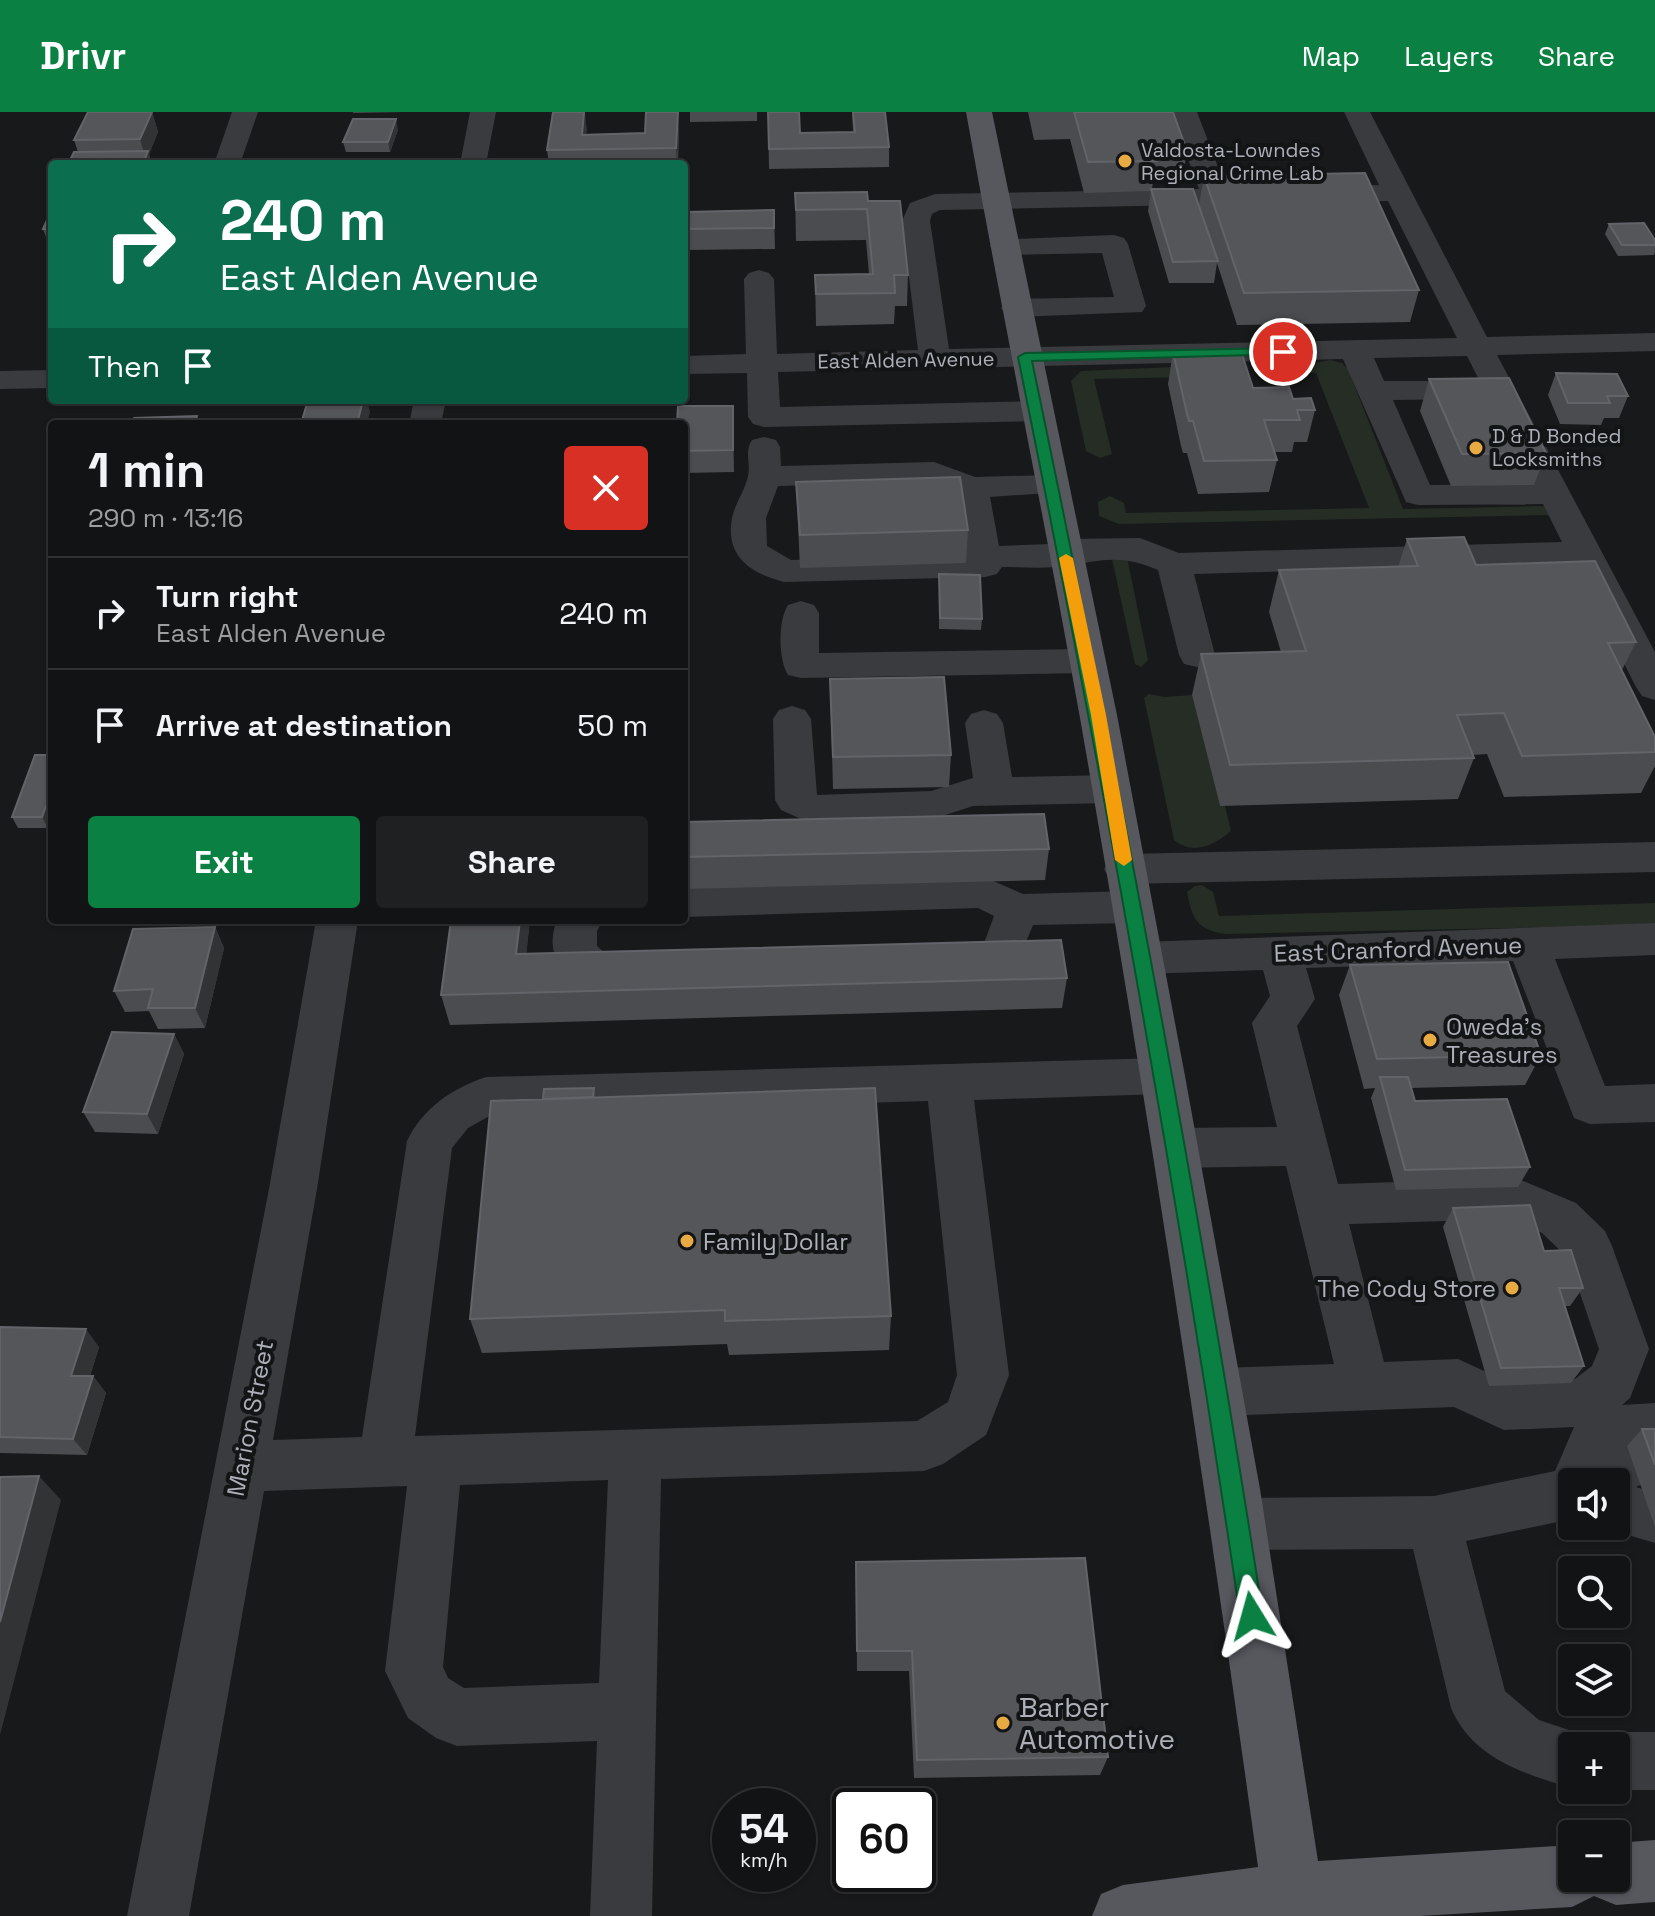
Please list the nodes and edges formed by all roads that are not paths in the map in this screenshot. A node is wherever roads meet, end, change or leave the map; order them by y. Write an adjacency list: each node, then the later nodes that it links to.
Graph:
1 (245, 112): 6 (street)
2 (483, 112): 7 (street)
3 (979, 112): 10 (main road)
4 (1184, 112): 9 (street)
5 (1357, 112): 8 (street)
6 (228, 160)
7 (474, 160)
8 (1397, 193): 9 (street); 15 (street)
9 (1215, 196): 10 (street)
10 (995, 200): 11 (main road); 18 (street)
11 (1004, 246): 13 (main road); 13 (street)
12 (759, 279): 19 (street)
13 (1016, 308): 17 (main road)
14 (1655, 342): 15 (street, East Alden Avenue)
15 (1478, 347): 16 (street, East Alden Avenue); 30 (street)
16 (1355, 350): 17 (street, East Alden Avenue); 24 (street)
17 (1025, 357): 18 (street, East Alden Avenue); 25 (main road)
18 (935, 359): 19 (street, East Alden Avenue)
19 (762, 363): 20 (street, East Alden Avenue); 26 (street)
20 (688, 365)
21 (48, 379): 22 (street)
22 (0, 380)
23 (1463, 390): 24 (street)
24 (1373, 391): 30 (street)
25 (1036, 411): 26 (street); 28 (main road)
26 (764, 417): 27 (street)
27 (765, 476): 29 (street); 33 (street)
28 (1051, 485): 29 (street); 32 (main road)
29 (971, 487): 33 (street)
30 (1553, 494): 31 (street)
31 (1584, 552): 34 (street); 38 (street)
32 (1065, 553): 33 (street); 34 (street); 37 (main road)
33 (984, 557)
34 (1174, 564): 36 (street)
35 (801, 613): 37 (street)
36 (1197, 655)
37 (1087, 661): 41 (main road)
38 (1655, 687)
39 (792, 719): 42 (street)
40 (984, 723): 42 (street)
41 (1111, 789): 42 (street); 44 (main road)
42 (995, 791)
43 (1655, 857): 44 (street)
44 (1128, 888): 46 (street); 52 (main road)
45 (688, 901): 46 (street)
46 (1017, 910): 53 (street)
47 (336, 924): 65 (street, Marion Street)
48 (576, 924): 54 (street)
49 (1528, 944): 50 (street, East Cranford Avenue); 51 (street, East Cranford Avenue); 57 (street)
50 (1653, 944)
51 (1280, 954): 52 (street, East Cranford Avenue); 58 (street)
52 (1142, 958): 55 (main road)
53 (918, 964)
54 (662, 971)
55 (1162, 1076): 56 (street); 59 (main road)
56 (949, 1082): 63 (street); 64 (street)
57 (1655, 1103)
58 (1305, 1146): 59 (street); 60 (street)
59 (1175, 1148): 62 (main road)
60 (1320, 1205): 61 (street); 61 (street)
61 (1365, 1386): 62 (street)
62 (1218, 1392): 70 (main road)
63 (635, 1454): 64 (street); 71 (street)
64 (410, 1462): 65 (street); 71 (street)
65 (241, 1466): 79 (street, Marion Street)
66 (1583, 1468): 67 (street)
67 (1621, 1468)
68 (1558, 1496): 69 (street)
69 (1434, 1522): 70 (street); 72 (street)
70 (1239, 1524): 78 (main road)
71 (628, 1711): 80 (street)
72 (1558, 1755)
73 (1655, 1761): 74 (street)
74 (1630, 1762)
75 (1655, 1871): 76 (main road)
76 (1630, 1873)
77 (1558, 1877): 78 (main road)
78 (1294, 1905): 81 (main road)
79 (158, 1916)
80 (621, 1916)
81 (1123, 1916)

